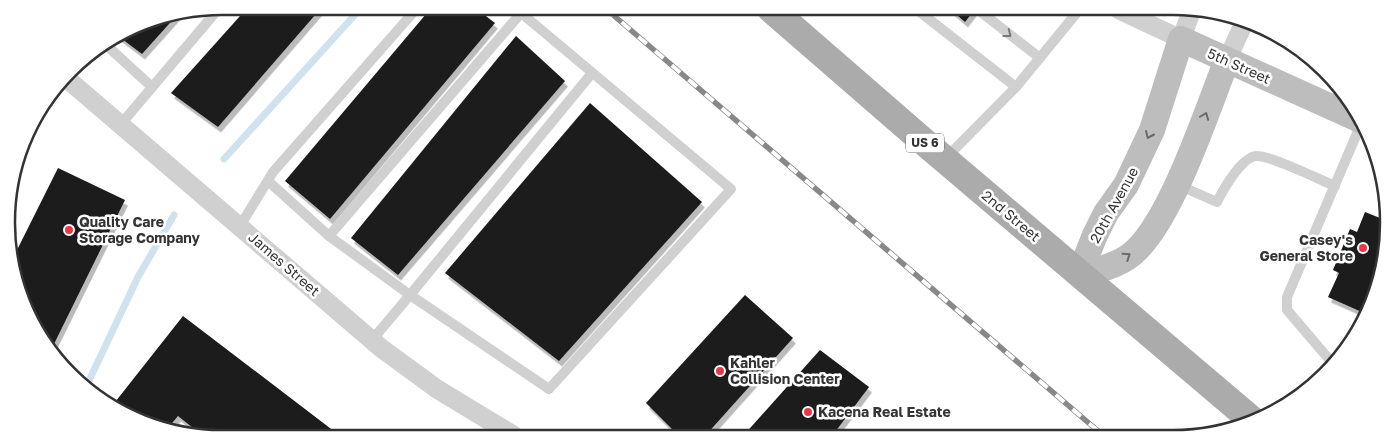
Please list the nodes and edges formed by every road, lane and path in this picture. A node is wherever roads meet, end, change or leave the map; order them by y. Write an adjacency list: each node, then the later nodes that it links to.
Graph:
1 (213, 15): 18 (lane)
2 (411, 15): 24 (lane)
3 (514, 15): 28 (lane)
4 (524, 15): 16 (lane)
5 (778, 15): 23 (main road, 2nd Street / US 6)
6 (924, 15): 19 (lane)
7 (984, 15): 14 (lane, one-way to 14)
8 (1075, 15): 14 (lane)
9 (1130, 15): 12 (street, 5th Street)
10 (1190, 16): 12 (street, 20th Avenue)
11 (1242, 27): 15 (street)
12 (1181, 39): 15 (street, 5th Street); 29 (street, 20th Avenue, one-way to 29)
13 (110, 48): 18 (lane)
14 (1040, 58): 19 (lane)
15 (1227, 60): 20 (street, 5th Street); 25 (street, one-way to 15)
16 (592, 73): 30 (lane); 30 (lane)
17 (70, 82): 21 (street, James Street)
18 (152, 87): 21 (lane)
19 (1016, 87): 23 (lane)
20 (1350, 115)
21 (120, 124): 27 (street, James Street)
22 (1358, 130): 26 (lane)
23 (945, 160): 29 (main road, 2nd Street / US 6)
24 (268, 180): 27 (lane); 28 (lane)
25 (1176, 184): 26 (lane); 29 (street, one-way to 25)
26 (1335, 186): 32 (lane)
27 (240, 226): 31 (street, James Street)
28 (329, 236): 30 (lane)
29 (1082, 275): 33 (main road, 2nd Street / US 6)
30 (410, 295): 31 (lane)
31 (372, 340): 34 (street, James Street)
32 (1329, 359)
33 (1247, 416)
34 (505, 430)

